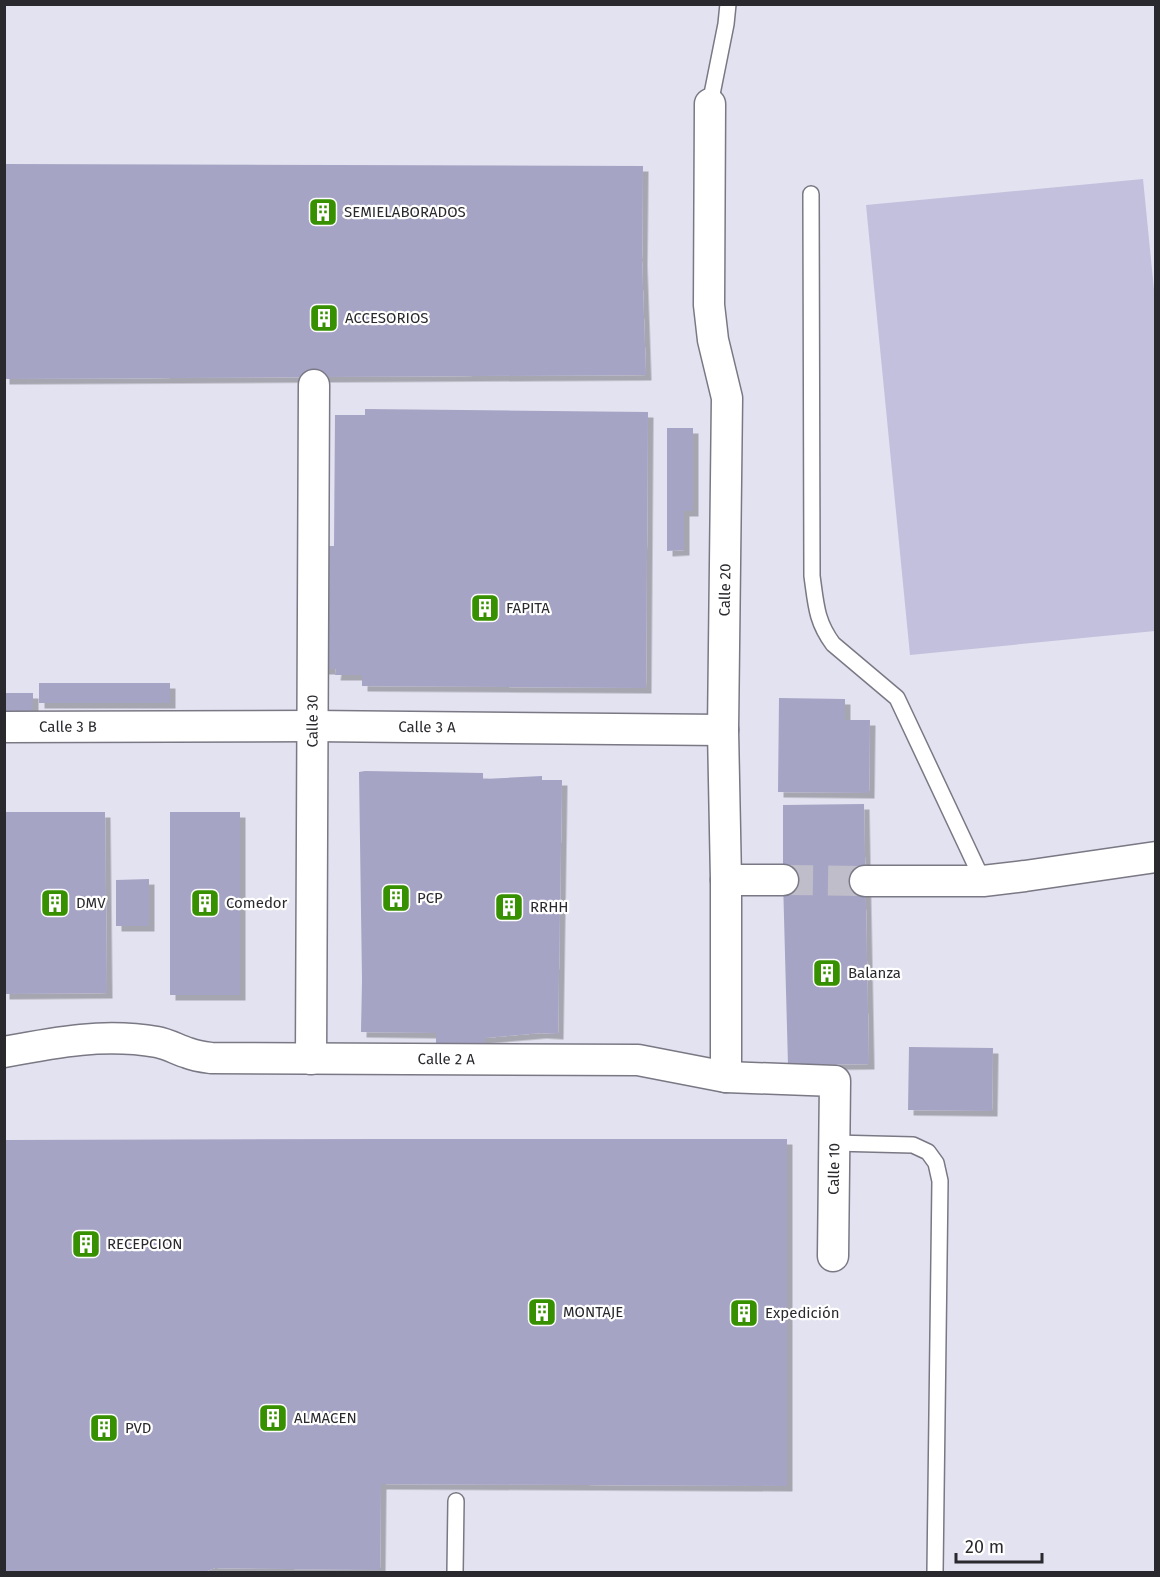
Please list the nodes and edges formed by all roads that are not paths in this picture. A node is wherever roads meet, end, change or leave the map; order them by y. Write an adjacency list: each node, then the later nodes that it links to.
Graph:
1 (728, 4): 2 (lane)
2 (710, 104): 8 (street, Calle 20)
3 (811, 194): 13 (lane)
4 (314, 385): 6 (street, Calle 30)
5 (131, 726): 6 (street, Calle 3 A); 7 (street, Calle 3 B)
6 (312, 726): 8 (street, Calle 3 A); 15 (street, Calle 30)
7 (4, 727)
8 (723, 730): 11 (street, Calle 20)
9 (1155, 857): 13 (street)
10 (783, 879): 11 (street)
11 (726, 880): 16 (street, Calle 20)
12 (865, 881): 13 (street)
13 (984, 881)
14 (4, 1052): 15 (street, Calle 2 A)
15 (311, 1059): 16 (street, Calle 2 A)
16 (726, 1077): 17 (street, Calle 2 A)
17 (835, 1081): 18 (street, Calle 10)
18 (834, 1143): 19 (street, Calle 10); 22 (lane)
19 (833, 1256)
20 (456, 1501): 21 (lane)
21 (455, 1572)
22 (935, 1572)

